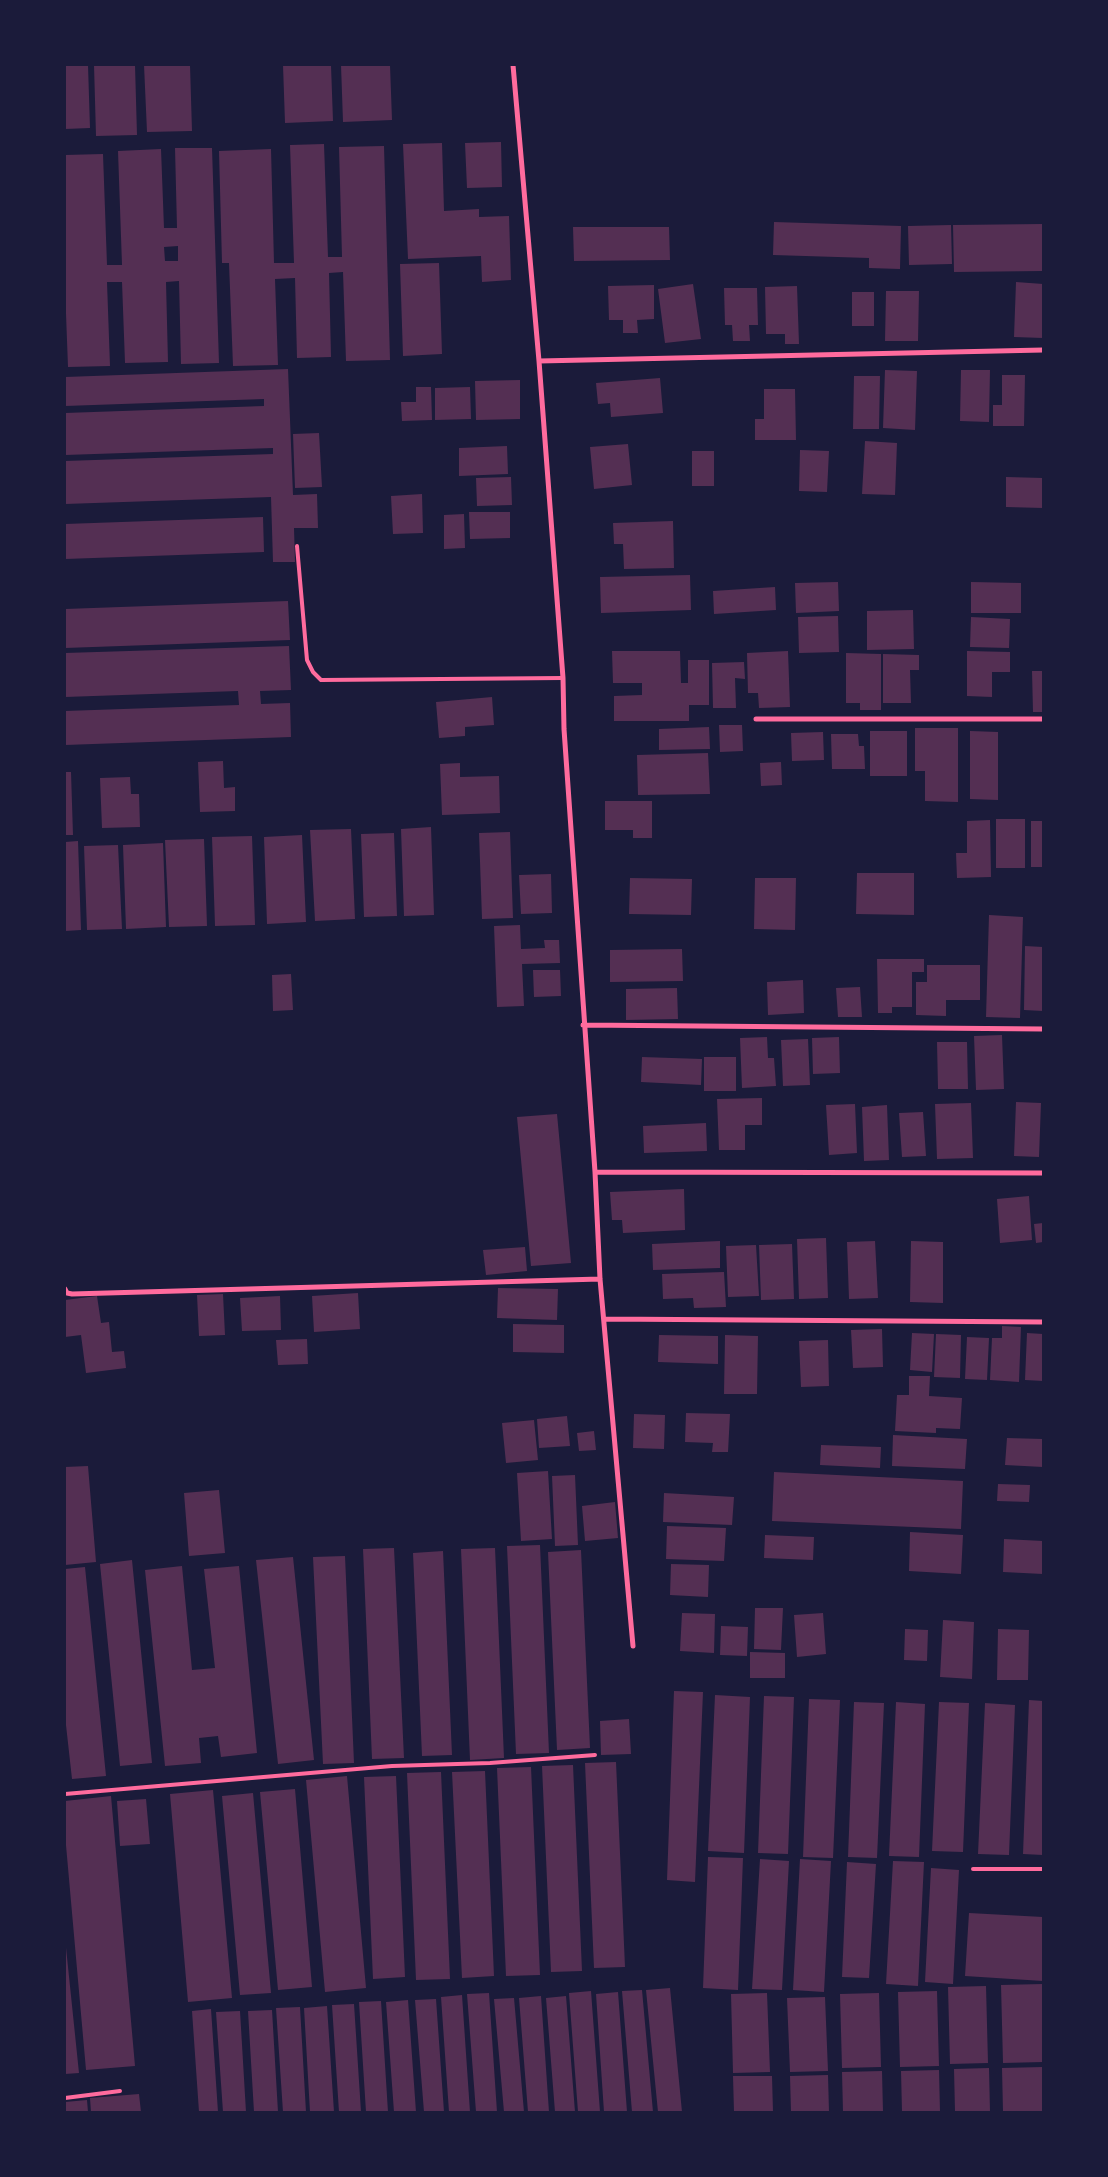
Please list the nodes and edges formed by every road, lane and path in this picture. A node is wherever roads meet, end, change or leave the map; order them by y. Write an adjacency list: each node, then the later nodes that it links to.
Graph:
1 (513, 65): 3 (street)
2 (1043, 350): 3 (street)
3 (539, 361): 5 (street)
4 (298, 546): 5 (lane)
5 (563, 678): 8 (street)
6 (756, 719): 7 (street)
7 (1043, 719)
8 (583, 1025): 9 (street); 10 (street)
9 (1043, 1029)
10 (595, 1172): 11 (street); 12 (street)
11 (1043, 1173)
12 (600, 1280): 13 (street); 14 (street)
13 (65, 1289)
14 (604, 1319): 15 (street); 16 (street)
15 (1043, 1322)
16 (633, 1646)
17 (595, 1755): 18 (lane)
18 (65, 1794)
19 (974, 1869): 20 (lane)
20 (1043, 1869)
21 (120, 2091): 22 (lane)
22 (65, 2098)

